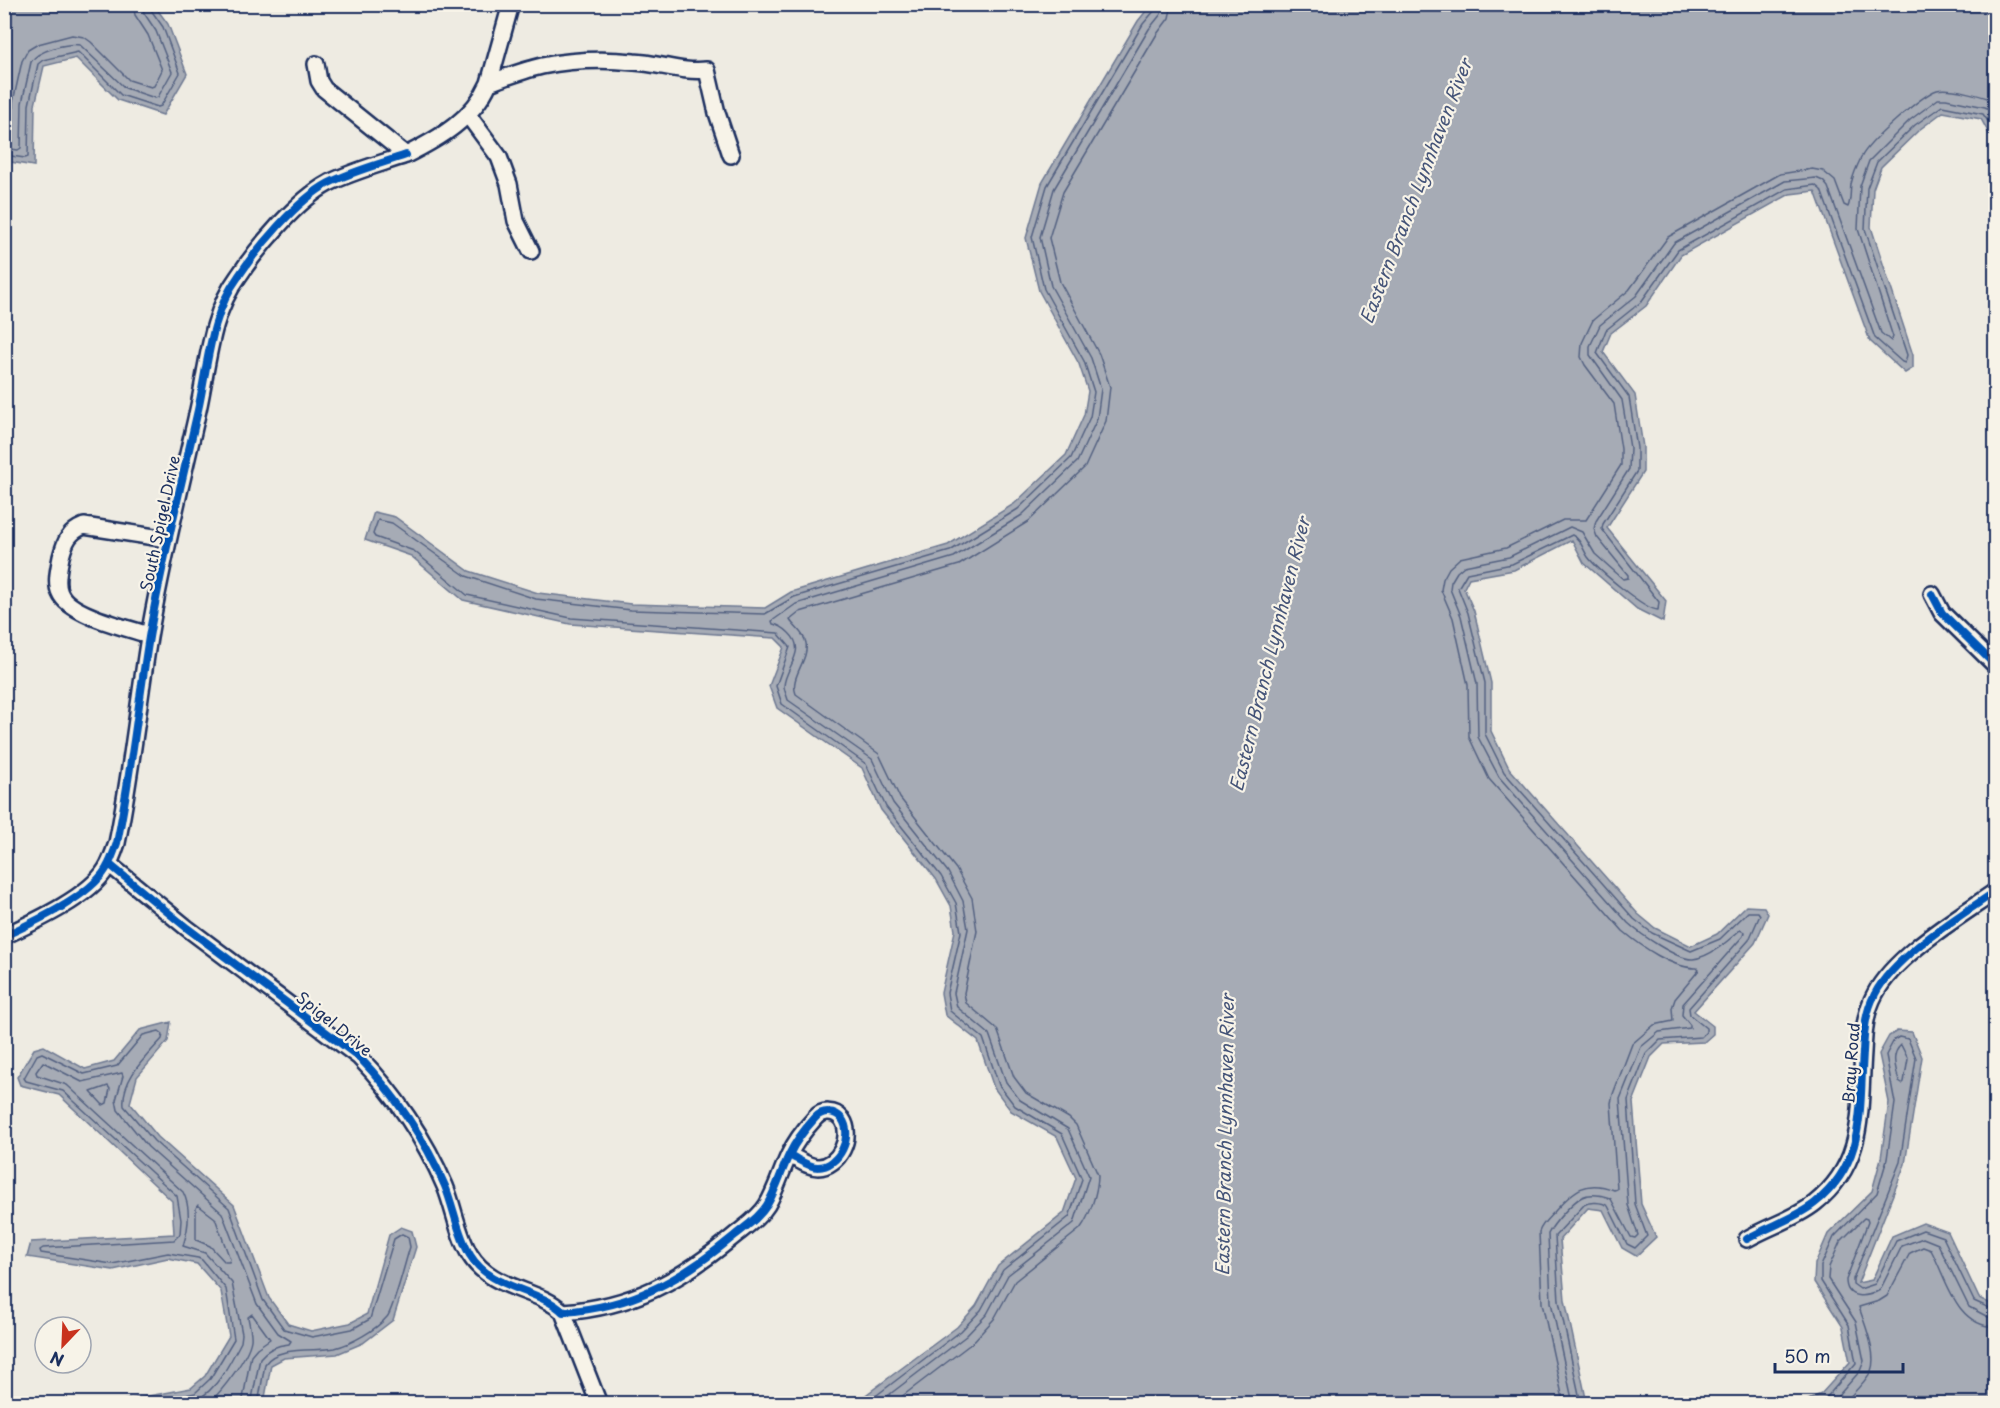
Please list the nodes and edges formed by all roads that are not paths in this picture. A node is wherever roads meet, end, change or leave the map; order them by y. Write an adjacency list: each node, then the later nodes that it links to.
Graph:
1 (511, 4): 3 (street, South Spigel Drive)
2 (316, 64): 5 (street)
3 (489, 83): 4 (street, South Spigel Drive); 6 (street)
4 (468, 115): 5 (street, South Spigel Drive); 7 (street)
5 (406, 155): 8 (street, South Spigel Drive)
6 (731, 155)
7 (531, 251)
8 (167, 539): 10 (street, South Spigel Drive); 10 (street)
9 (1932, 594): 11 (street)
10 (150, 635): 12 (street, South Spigel Drive)
11 (1995, 666)
12 (109, 864): 14 (street, South Spigel Drive); 17 (street, Spigel Drive)
13 (1995, 891): 16 (street, Bray Road)
14 (4, 936)
15 (789, 1155): 17 (street)
16 (1747, 1239)
17 (563, 1312): 18 (street)
18 (599, 1404)

